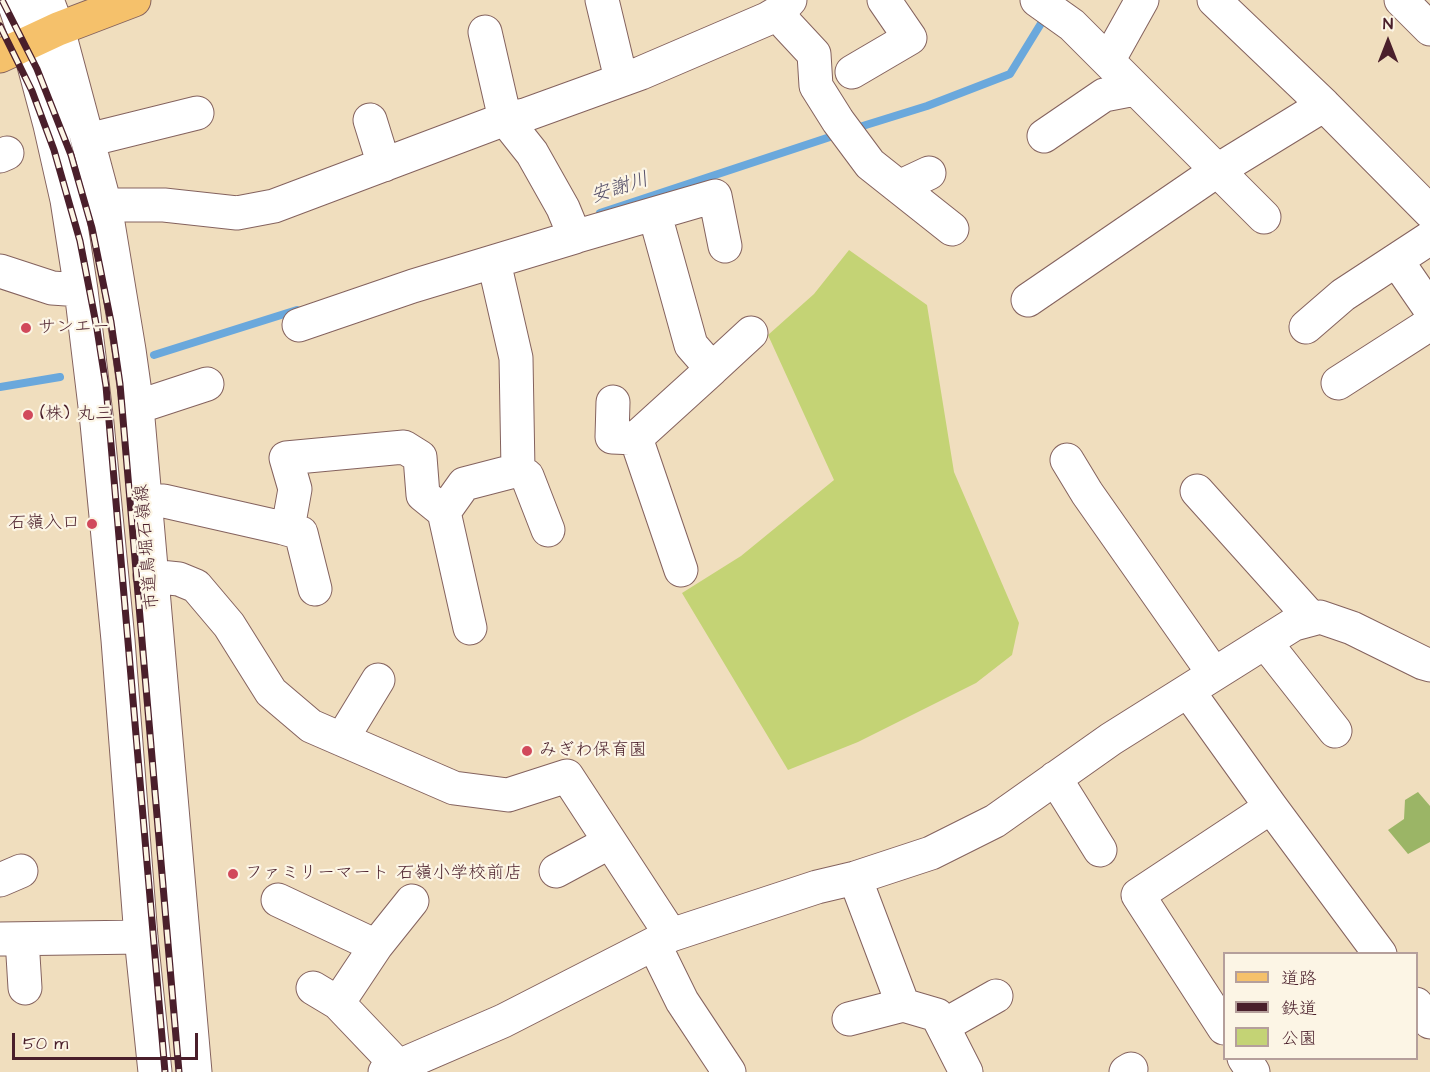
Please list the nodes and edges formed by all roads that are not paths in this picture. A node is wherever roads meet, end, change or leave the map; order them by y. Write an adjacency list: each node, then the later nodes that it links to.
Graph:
1 (13, 0): 13 (street)
2 (134, 0): 10 (main road)
3 (602, 0): 16 (street)
4 (884, 0): 15 (street)
5 (1142, 0): 14 (street)
6 (1214, 0): 18 (street)
7 (1401, 0): 11 (street)
8 (784, 6): 16 (street); 27 (street)
9 (1049, 8): 14 (street)
10 (52, 15): 13 (main road); 23 (street, 市道鳥堀石嶺線)
11 (1430, 29)
12 (485, 32): 20 (street)
13 (14, 49): 39 (street)
14 (1108, 61): 17 (street)
15 (852, 72)
16 (621, 79): 20 (street)
17 (1135, 88): 22 (street); 25 (street)
18 (1324, 105): 25 (street); 29 (street)
19 (197, 113): 23 (street)
20 (505, 119): 24 (street); 32 (street)
21 (370, 120): 24 (street)
22 (1044, 136)
23 (88, 140): 28 (street, 市道鳥堀石嶺線)
24 (384, 165): 28 (street)
25 (1218, 170): 31 (street); 40 (street)
26 (929, 173): 27 (street)
27 (899, 187): 33 (street)
28 (105, 205): 50 (street, 市道鳥堀石嶺線)
29 (1430, 212)
30 (655, 215): 32 (street); 35 (street); 46 (street)
31 (1264, 217)
32 (571, 228): 37 (street)
33 (952, 229)
34 (1430, 238): 36 (street)
35 (725, 246)
36 (1397, 261): 41 (street); 44 (street)
37 (494, 262): 43 (street); 53 (street)
38 (0, 271): 39 (street)
39 (81, 290): 79 (street)
40 (1028, 300)
41 (1430, 309)
42 (1430, 324): 47 (street)
43 (299, 325)
44 (1306, 327)
45 (751, 333): 46 (street)
46 (712, 369): 51 (street)
47 (1338, 383)
48 (207, 384): 50 (street)
49 (613, 402): 51 (street)
50 (137, 407): 55 (street, 市道鳥堀石嶺線)
51 (636, 438): 59 (street)
52 (1067, 460): 67 (street)
53 (518, 470): 56 (street); 58 (street)
54 (1197, 491): 62 (street)
55 (145, 501): 57 (street); 60 (street, 市道鳥堀石嶺線)
56 (444, 512): 57 (street); 63 (street)
57 (283, 528): 61 (street)
58 (548, 530)
59 (684, 553)
60 (150, 576): 69 (street); 93 (street, 市道鳥堀石嶺線)
61 (315, 590)
62 (1312, 619): 64 (street); 65 (street)
63 (470, 628)
64 (1265, 642): 67 (street); 68 (street)
65 (1430, 665)
66 (378, 680): 69 (street)
67 (1201, 682): 70 (street); 71 (street)
68 (1335, 731)
69 (342, 739): 72 (street)
70 (1055, 778): 73 (street); 75 (street)
71 (1271, 807): 82 (street); 90 (street)
72 (610, 842): 74 (street); 80 (street)
73 (1100, 850)
74 (556, 871)
75 (855, 878): 80 (street); 85 (street)
76 (278, 900): 81 (street)
77 (411, 901): 81 (street)
78 (6, 932): 79 (street); 83 (street)
79 (141, 937): 92 (street)
80 (663, 939): 91 (street); 94 (street)
81 (376, 946): 91 (street)
82 (1379, 952)
83 (25, 988)
84 (996, 996): 89 (street)
85 (903, 1005): 87 (street); 89 (street)
86 (1418, 1007): 88 (street)
87 (849, 1019)
88 (1430, 1022)
89 (943, 1026): 95 (street)
90 (1223, 1026)
91 (391, 1069)
92 (154, 1072)
93 (195, 1072)
94 (729, 1072)
95 (966, 1072)

